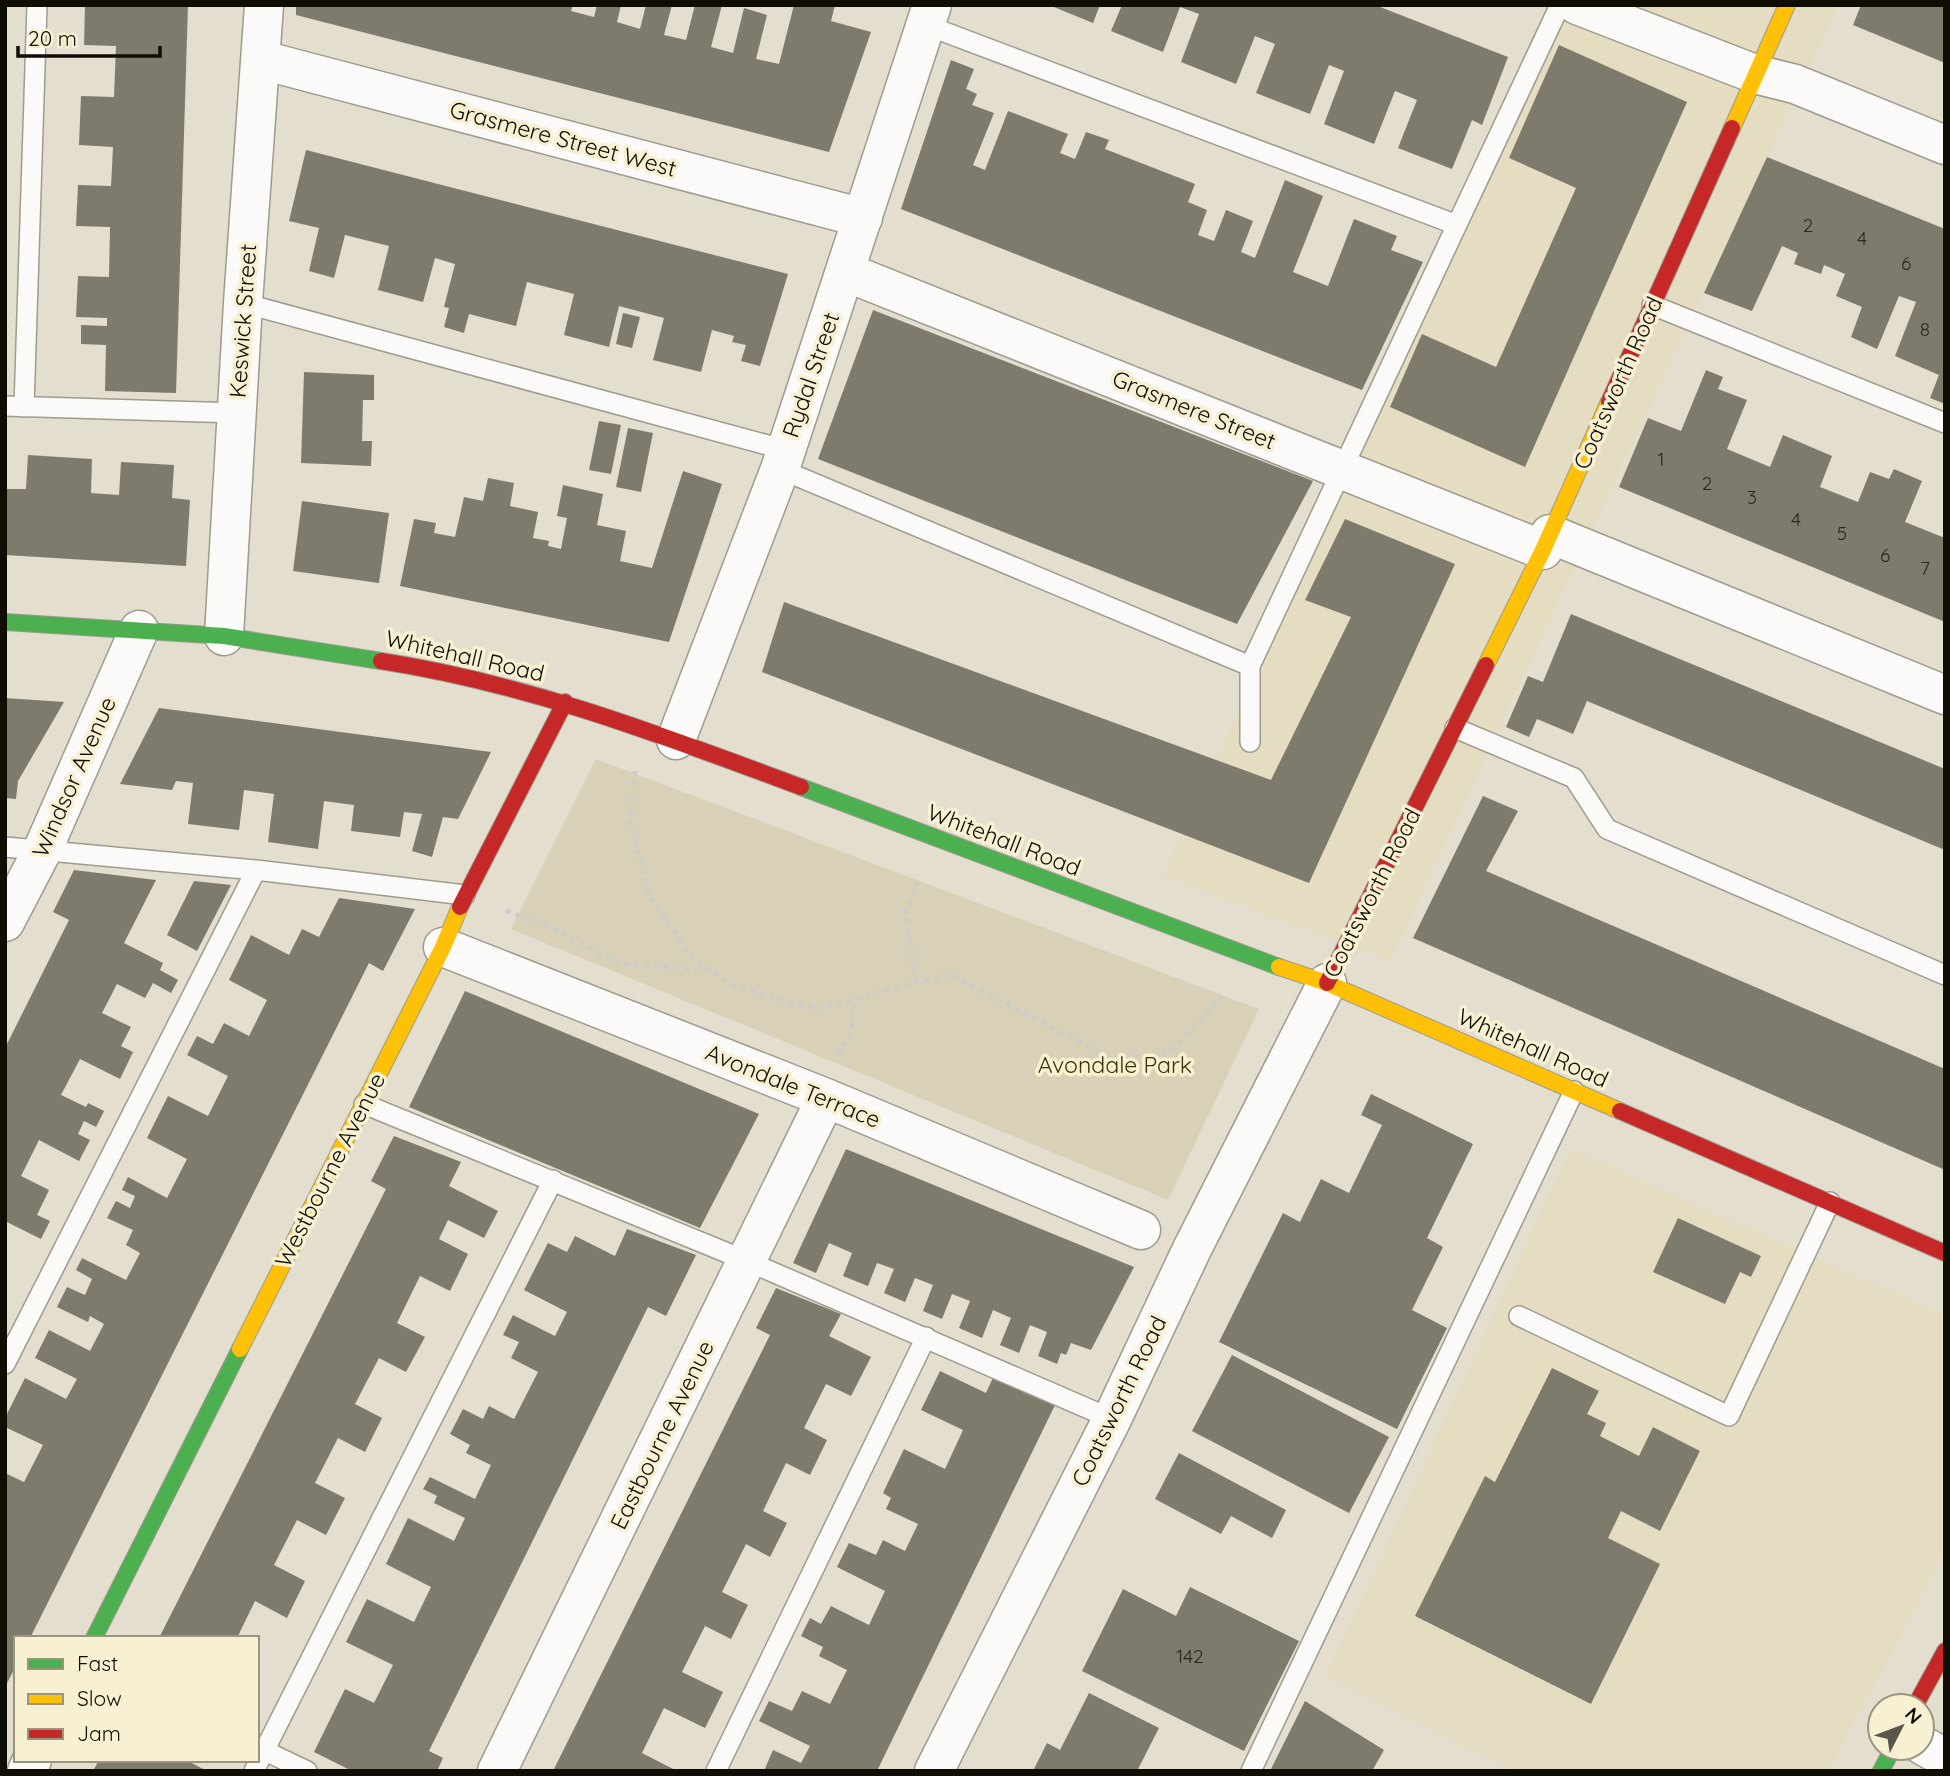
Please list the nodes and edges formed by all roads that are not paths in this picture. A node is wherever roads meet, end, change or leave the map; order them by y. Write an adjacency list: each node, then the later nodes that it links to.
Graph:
1 (37, 5): 15 (lane)
2 (264, 5): 7 (street, Keswick Street)
3 (1560, 5): 11 (lane)
4 (1577, 5): 8 (street)
5 (1787, 5): 8 (street, Coatsworth Road)
6 (929, 15): 10 (street, Rydal Street); 11 (lane)
7 (262, 60): 10 (street, Grasmere Street West); 13 (street, Keswick Street)
8 (1755, 74): 9 (street); 14 (street, Coatsworth Road)
9 (1945, 145)
10 (863, 218): 12 (street, Rydal Street)
11 (1457, 225): 19 (lane)
12 (846, 272): 18 (street, Rydal Street); 19 (street, Grasmere Street)
13 (243, 303): 16 (street, Keswick Street); 18 (lane)
14 (1652, 305): 17 (lane); 20 (street, Coatsworth Road)
15 (15, 406): 16 (lane)
16 (237, 413): 23 (street, Keswick Street)
17 (1945, 423)
18 (783, 459): 24 (lane); 28 (street, Rydal Street)
19 (1342, 469): 20 (street, Grasmere Street); 24 (lane)
20 (1547, 542): 25 (street, Grasmere Street); 27 (street, Coatsworth Road)
21 (5, 622): 22 (street, Whitehall Road)
22 (139, 630): 23 (street, Whitehall Road); 31 (street, Windsor Avenue)
23 (224, 636): 26 (street, Whitehall Road)
24 (1250, 666): 29 (lane)
25 (1945, 695)
26 (565, 702): 28 (street, Whitehall Road); 33 (street, Westbourne Avenue)
27 (1455, 728): 36 (lane); 37 (street, Coatsworth Road)
28 (676, 740): 37 (street, Whitehall Road)
29 (1250, 742)
30 (5, 847): 31 (lane)
31 (43, 849): 32 (lane); 34 (street, Windsor Avenue)
32 (256, 870): 33 (lane); 48 (lane)
33 (465, 895): 35 (street, Westbourne Avenue)
34 (5, 922)
35 (443, 947): 39 (street, Avondale Terrace); 40 (street, Westbourne Avenue)
36 (1945, 975)
37 (1327, 983): 38 (street, Whitehall Road); 49 (street, Coatsworth Road)
38 (1574, 1091): 42 (street, Whitehall Road); 58 (lane)
39 (811, 1092): 43 (street, Avondale Terrace); 45 (street, Eastbourne Avenue)
40 (364, 1104): 41 (lane); 50 (street, Westbourne Avenue)
41 (553, 1180): 45 (lane); 53 (lane)
42 (1830, 1202): 44 (street, Whitehall Road); 46 (lane)
43 (1141, 1230)
44 (1945, 1253)
45 (747, 1261): 47 (lane); 55 (street, Eastbourne Avenue)
46 (1519, 1317)
47 (926, 1337): 49 (lane); 56 (lane)
48 (5, 1364)
49 (1112, 1419): 57 (street, Coatsworth Road)
50 (95, 1636)
51 (1945, 1651): 52 (street)
52 (1923, 1692)
53 (261, 1749): 54 (lane)
54 (306, 1771)
55 (497, 1771)
56 (716, 1771)
57 (934, 1771)
58 (1251, 1771)

